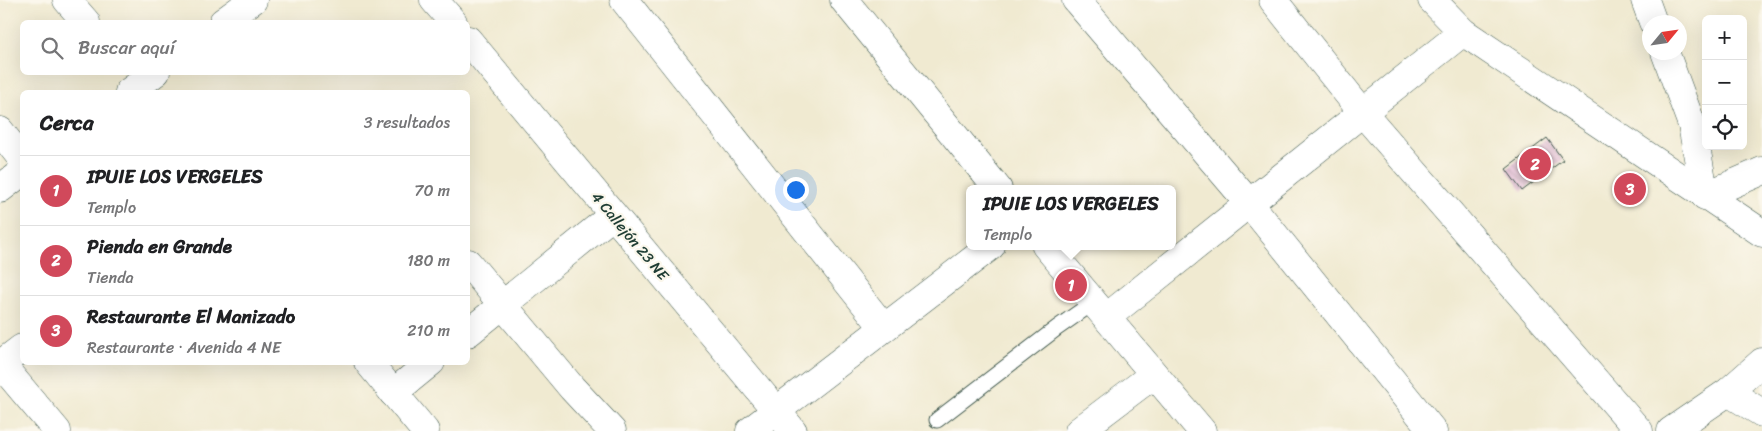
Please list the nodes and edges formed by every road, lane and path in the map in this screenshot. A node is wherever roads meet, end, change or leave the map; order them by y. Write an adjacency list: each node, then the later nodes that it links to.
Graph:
1 (67, 0): 11 (street)
2 (253, 0): 12 (street)
3 (434, 0): 13 (street)
4 (624, 0): 33 (street)
5 (844, 0): 22 (street)
6 (1076, 0): 25 (street)
7 (1273, 0): 17 (street)
8 (1432, 0): 14 (street)
9 (1645, 0): 10 (street)
10 (1650, 15)
11 (84, 20)
12 (226, 20)
13 (451, 20)
14 (1462, 32): 17 (street); 24 (street)
15 (470, 42): 26 (street, 4 Callejón 23 NE)
16 (1668, 60): 24 (street)
17 (1363, 113): 25 (street); 53 (street)
18 (0, 131): 19 (street)
19 (20, 156)
20 (1762, 171): 24 (street)
21 (20, 174): 23 (street)
22 (995, 185)
23 (0, 189)
24 (1705, 196): 27 (street)
25 (1249, 204): 32 (street); 52 (street)
26 (613, 215): 31 (street); 45 (street, 4 Callejón 23 NE)
27 (1762, 233)
28 (986, 250): 33 (street)
29 (1049, 250): 32 (street)
30 (470, 265): 31 (street)
31 (503, 304): 34 (street); 48 (street)
32 (1100, 310): 40 (street); 44 (lane)
33 (884, 328): 45 (street)
34 (470, 331)
35 (20, 349): 37 (street)
36 (1762, 362): 41 (street)
37 (0, 364): 46 (street)
38 (370, 365): 42 (street)
39 (427, 365): 42 (street)
40 (1153, 375): 50 (street); 51 (street)
41 (1728, 392): 43 (street); 54 (street)
42 (393, 393): 47 (street)
43 (1762, 414)
44 (937, 420)
45 (785, 421): 49 (street)
46 (57, 431)
47 (425, 431)
48 (612, 431)
49 (750, 431)
50 (1079, 431)
51 (1202, 431)
52 (1433, 431)
53 (1639, 431)
54 (1671, 431)

